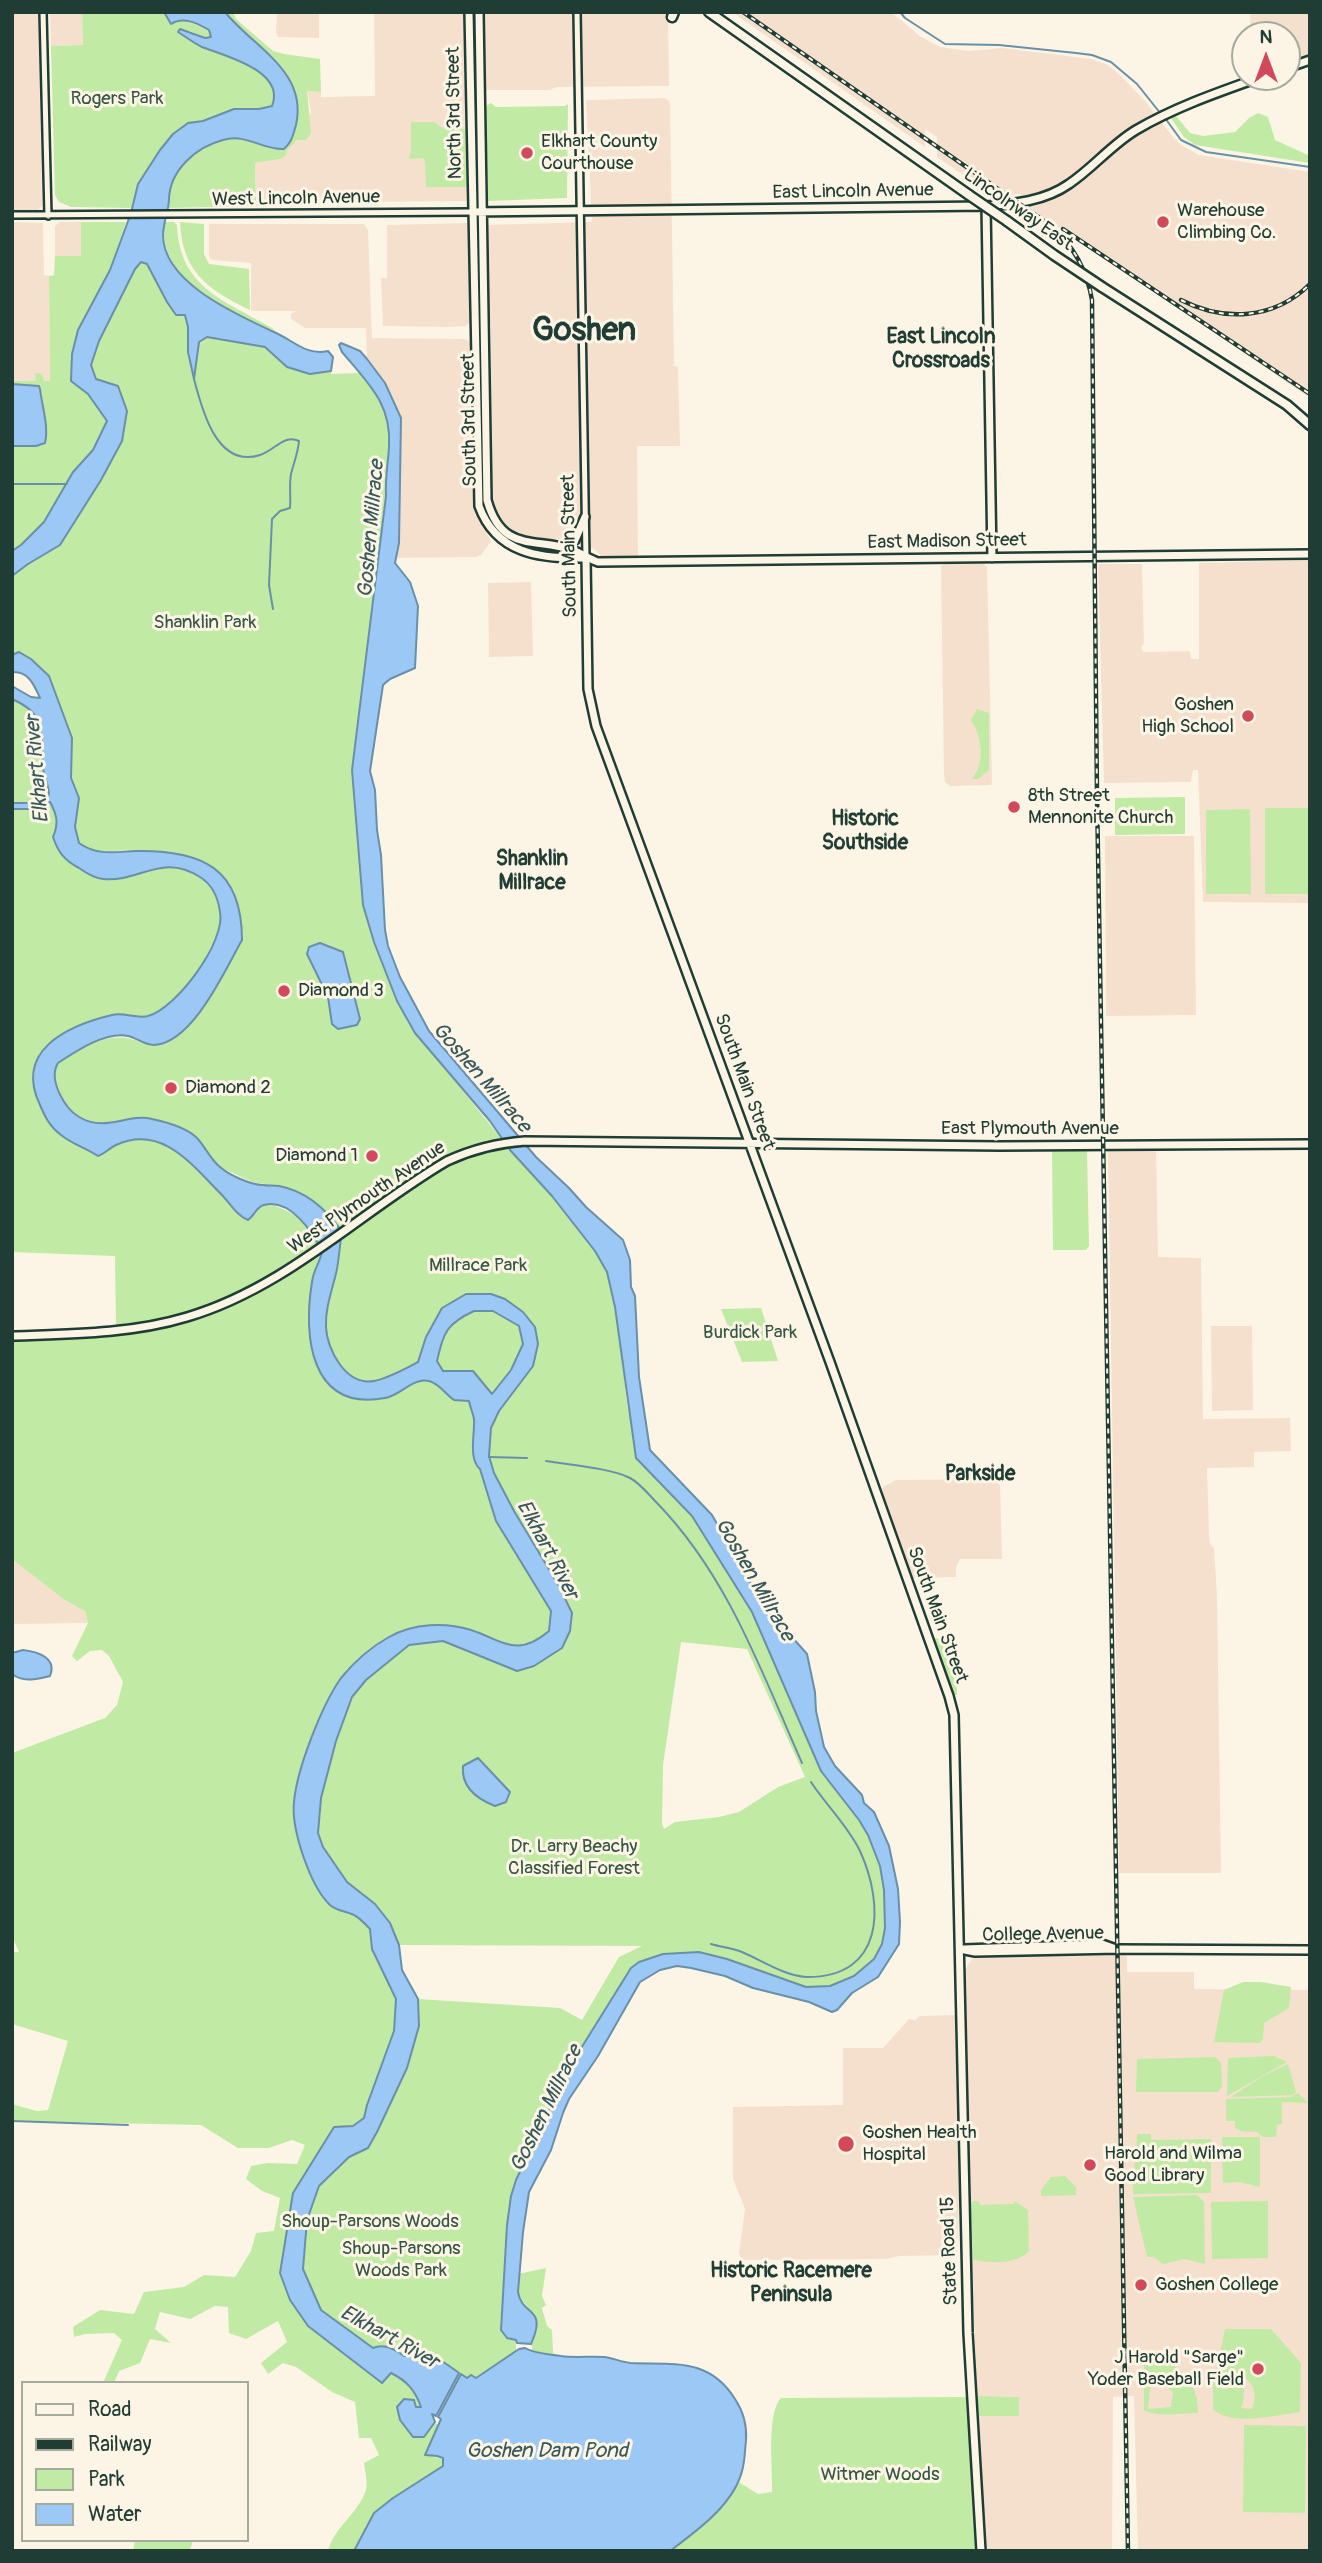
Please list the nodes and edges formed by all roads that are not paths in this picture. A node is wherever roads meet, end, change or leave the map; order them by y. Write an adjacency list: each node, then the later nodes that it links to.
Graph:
1 (43, 12): 13 (street)
2 (469, 12): 10 (main road, North 3rd Street)
3 (478, 12): 11 (main road, North 3rd Street)
4 (577, 12): 9 (street, South Main Street)
5 (702, 12): 6 (highway, Lincolnway East)
6 (711, 14): 14 (highway, Lincolnway East, bridge)
7 (1231, 89): 8 (main road, East Lincoln Avenue)
8 (986, 206): 9 (main road, East Lincoln Avenue); 19 (main road)
9 (580, 211): 11 (main road, West Lincoln Avenue); 15 (street, South Main Street)
10 (472, 212): 11 (main road, West Lincoln Avenue); 13 (street, West Lincoln Avenue); 18 (main road, South 3rd Street)
11 (482, 212): 16 (main road, South 3rd Street)
12 (12, 215): 13 (street, West Lincoln Avenue)
13 (48, 216)
14 (1310, 425)
15 (585, 517): 16 (main road); 18 (street, South Main Street)
16 (558, 548): 18 (main road, South 3rd Street)
17 (1310, 554): 19 (main road, East Madison Street)
18 (586, 558): 19 (main road, East Madison Street); 20 (main road, South Main Street)
19 (992, 558)
20 (750, 1143): 21 (main road, East Plymouth Avenue); 22 (main road, West Plymouth Avenue); 23 (main road, South Main Street)
21 (1310, 1144)
22 (12, 1336)
23 (960, 1950): 24 (main road, College Avenue); 25 (main road, State Road 15)
24 (1310, 1950)
25 (981, 2551)

